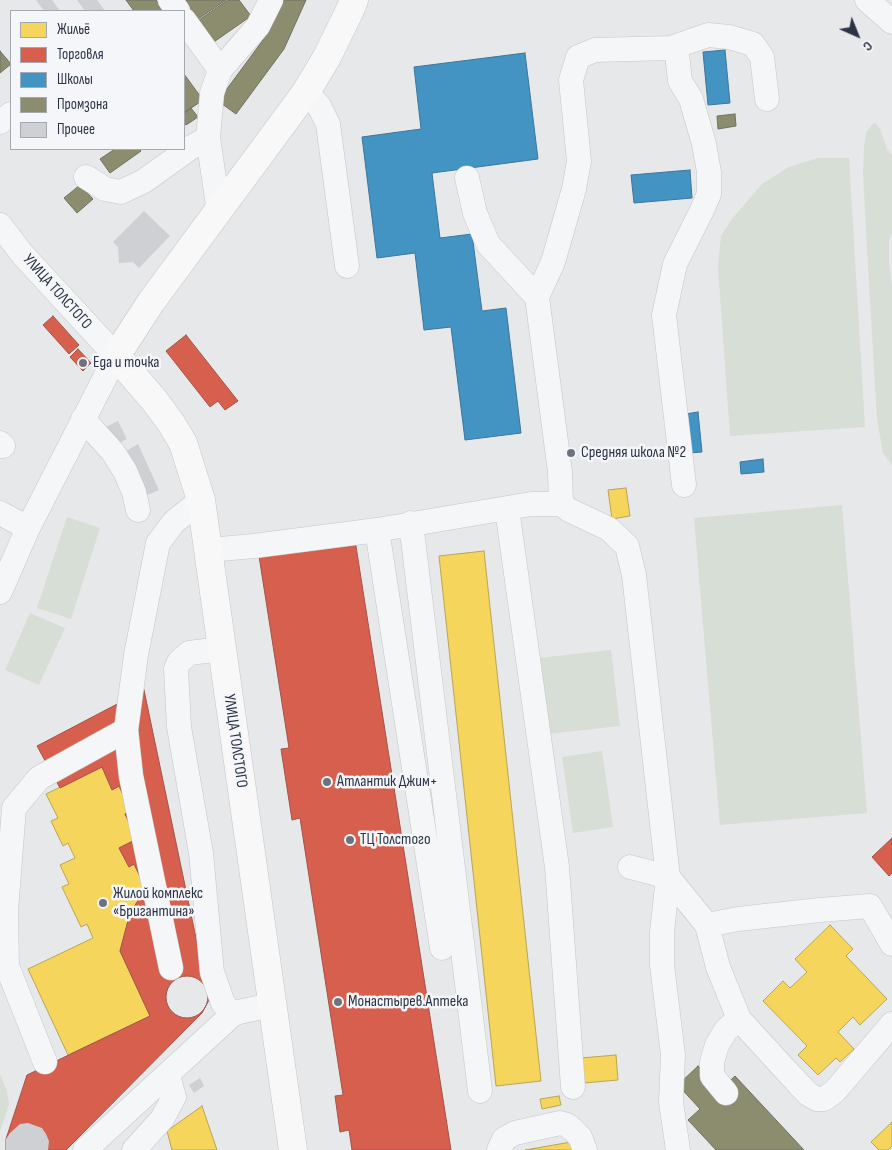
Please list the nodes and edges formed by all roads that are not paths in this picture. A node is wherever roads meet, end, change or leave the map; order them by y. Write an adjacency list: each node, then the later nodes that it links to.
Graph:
1 (354, 0): 8 (main road)
2 (867, 0): 5 (street)
3 (263, 5): 7 (street)
4 (185, 21): 7 (street)
5 (892, 22)
6 (671, 48): 9 (street); 16 (street); 19 (street)
7 (220, 70): 10 (street)
8 (306, 92): 13 (main road); 15 (street)
9 (767, 99)
10 (208, 138): 11 (street); 13 (street)
11 (86, 177)
12 (467, 178): 16 (street)
13 (219, 212): 17 (main road)
14 (0, 225): 17 (street, УЛИЦА ТОЛСТОГО)
15 (347, 266)
16 (538, 297): 21 (street)
17 (116, 356): 18 (street); 20 (main road, УЛИЦА ТОЛСТОГО)
18 (83, 419): 23 (street); 26 (street)
19 (684, 485)
20 (201, 500): 28 (main road, УЛИЦА ТОЛСТОГО); 31 (street)
21 (561, 504): 22 (street); 33 (street)
22 (507, 509): 25 (street); 44 (street)
23 (138, 510)
24 (0, 514): 26 (street)
25 (411, 523): 27 (street); 45 (street)
26 (28, 528): 29 (street)
27 (377, 530): 28 (street); 36 (street)
28 (209, 550): 30 (main road, УЛИЦА ТОЛСТОГО)
29 (0, 592)
30 (222, 649): 38 (main road, УЛИЦА ТОЛСТОГО); 39 (street)
31 (126, 730): 37 (street); 42 (street)
32 (630, 868): 33 (street)
33 (668, 877): 34 (street); 52 (street)
34 (707, 925): 35 (street); 40 (street)
35 (892, 944)
36 (442, 948)
37 (171, 968)
38 (272, 1004): 39 (street); 49 (main road, УЛИЦА ТОЛСТОГО)
39 (232, 1015): 43 (street)
40 (739, 1019): 41 (street); 46 (street)
41 (892, 1024)
42 (45, 1062)
43 (168, 1076): 47 (street); 48 (street)
44 (573, 1087)
45 (480, 1091)
46 (726, 1093)
47 (85, 1150)
48 (134, 1150)
49 (294, 1150)
50 (499, 1150): 51 (street)
51 (585, 1150)
52 (678, 1150)

